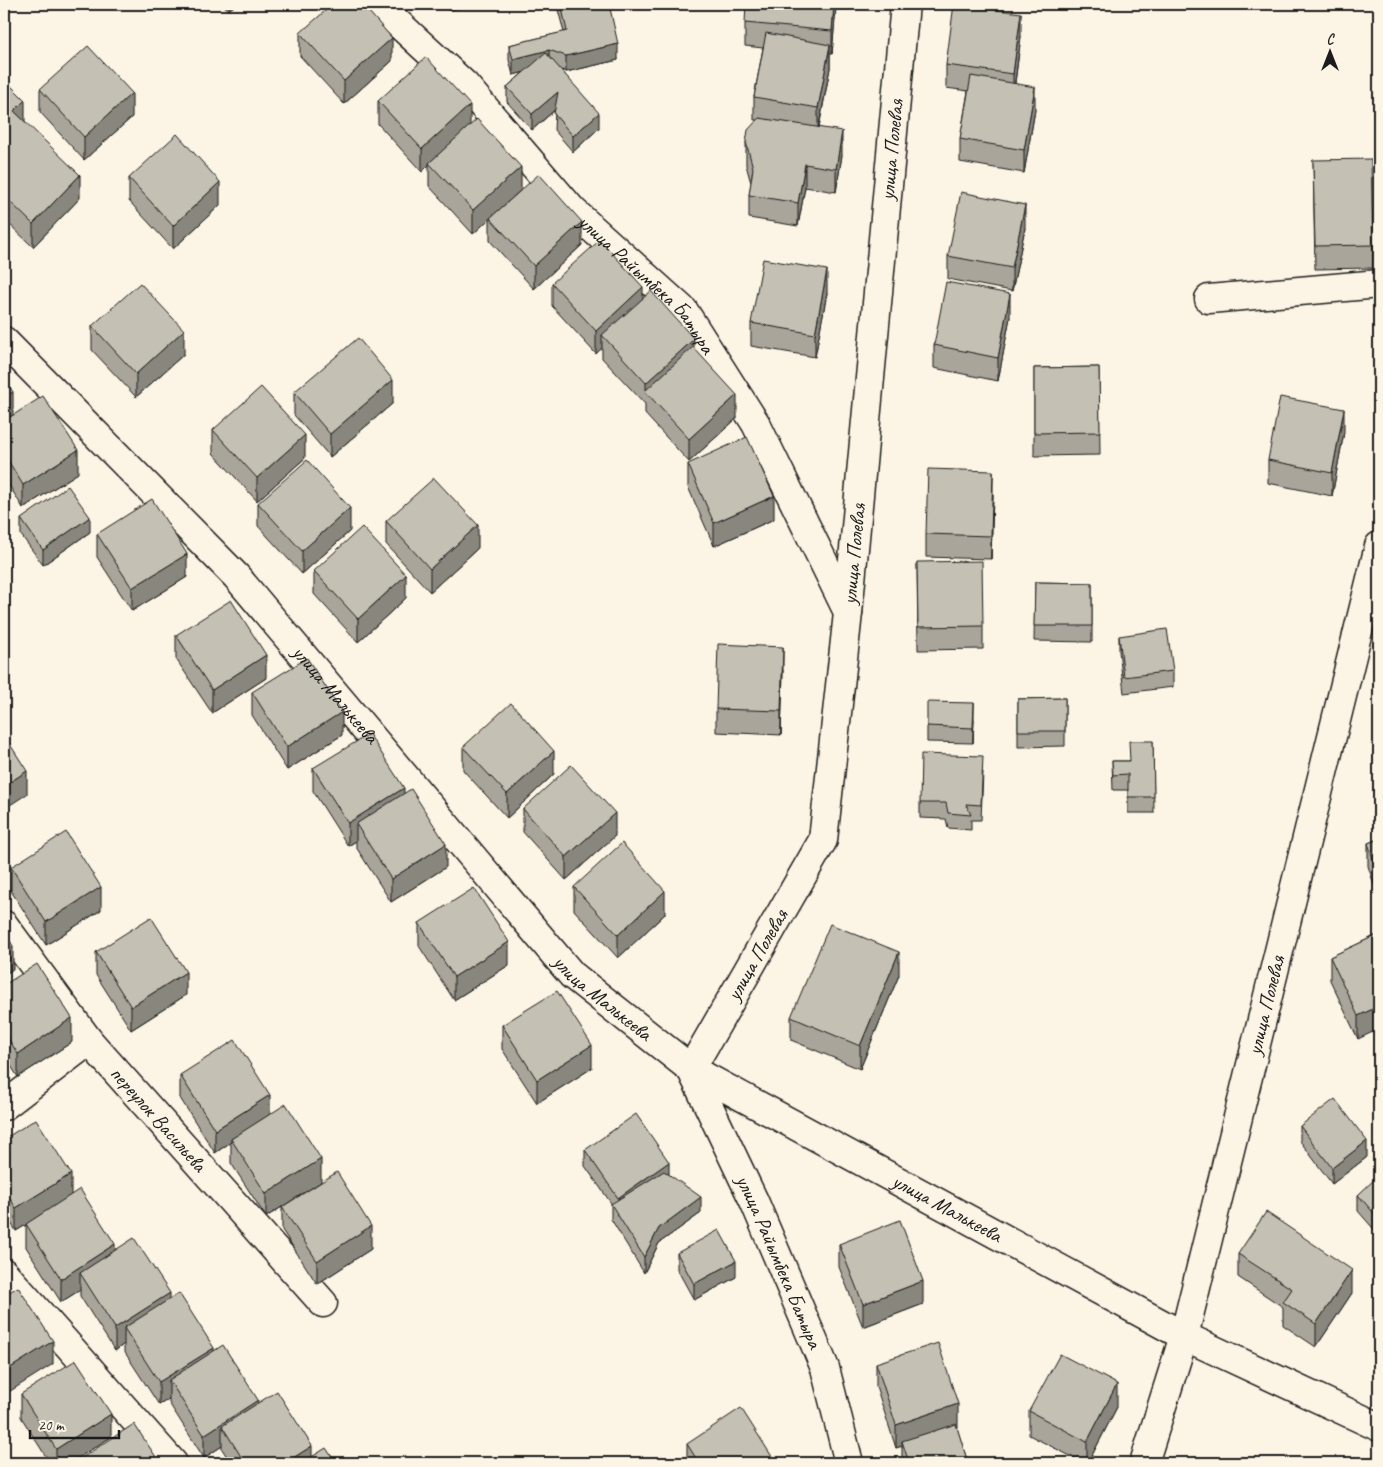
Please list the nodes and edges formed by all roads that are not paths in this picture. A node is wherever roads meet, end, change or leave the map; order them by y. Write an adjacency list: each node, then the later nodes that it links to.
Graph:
1 (377, 4): 7 (street, улица Райымбека Батыра)
2 (905, 4): 7 (street, улица Полевая)
3 (1379, 284): 4 (street)
4 (1209, 299)
5 (4, 341): 10 (street, улица Малькеева)
6 (1379, 546): 14 (street, улица Полевая)
7 (848, 613): 10 (street, улица Полевая)
8 (4, 924): 9 (street, переулок Васильева)
9 (89, 1041): 11 (street); 13 (street, переулок Васильева)
10 (691, 1069): 14 (street, улица Малькеева); 17 (street, улица Райымбека Батыра)
11 (4, 1106)
12 (4, 1273): 16 (street)
13 (323, 1303)
14 (1184, 1336): 15 (street, улица Малькеева); 18 (street, улица Полевая)
15 (1379, 1427)
16 (173, 1463)
17 (849, 1463)
18 (1144, 1463)

